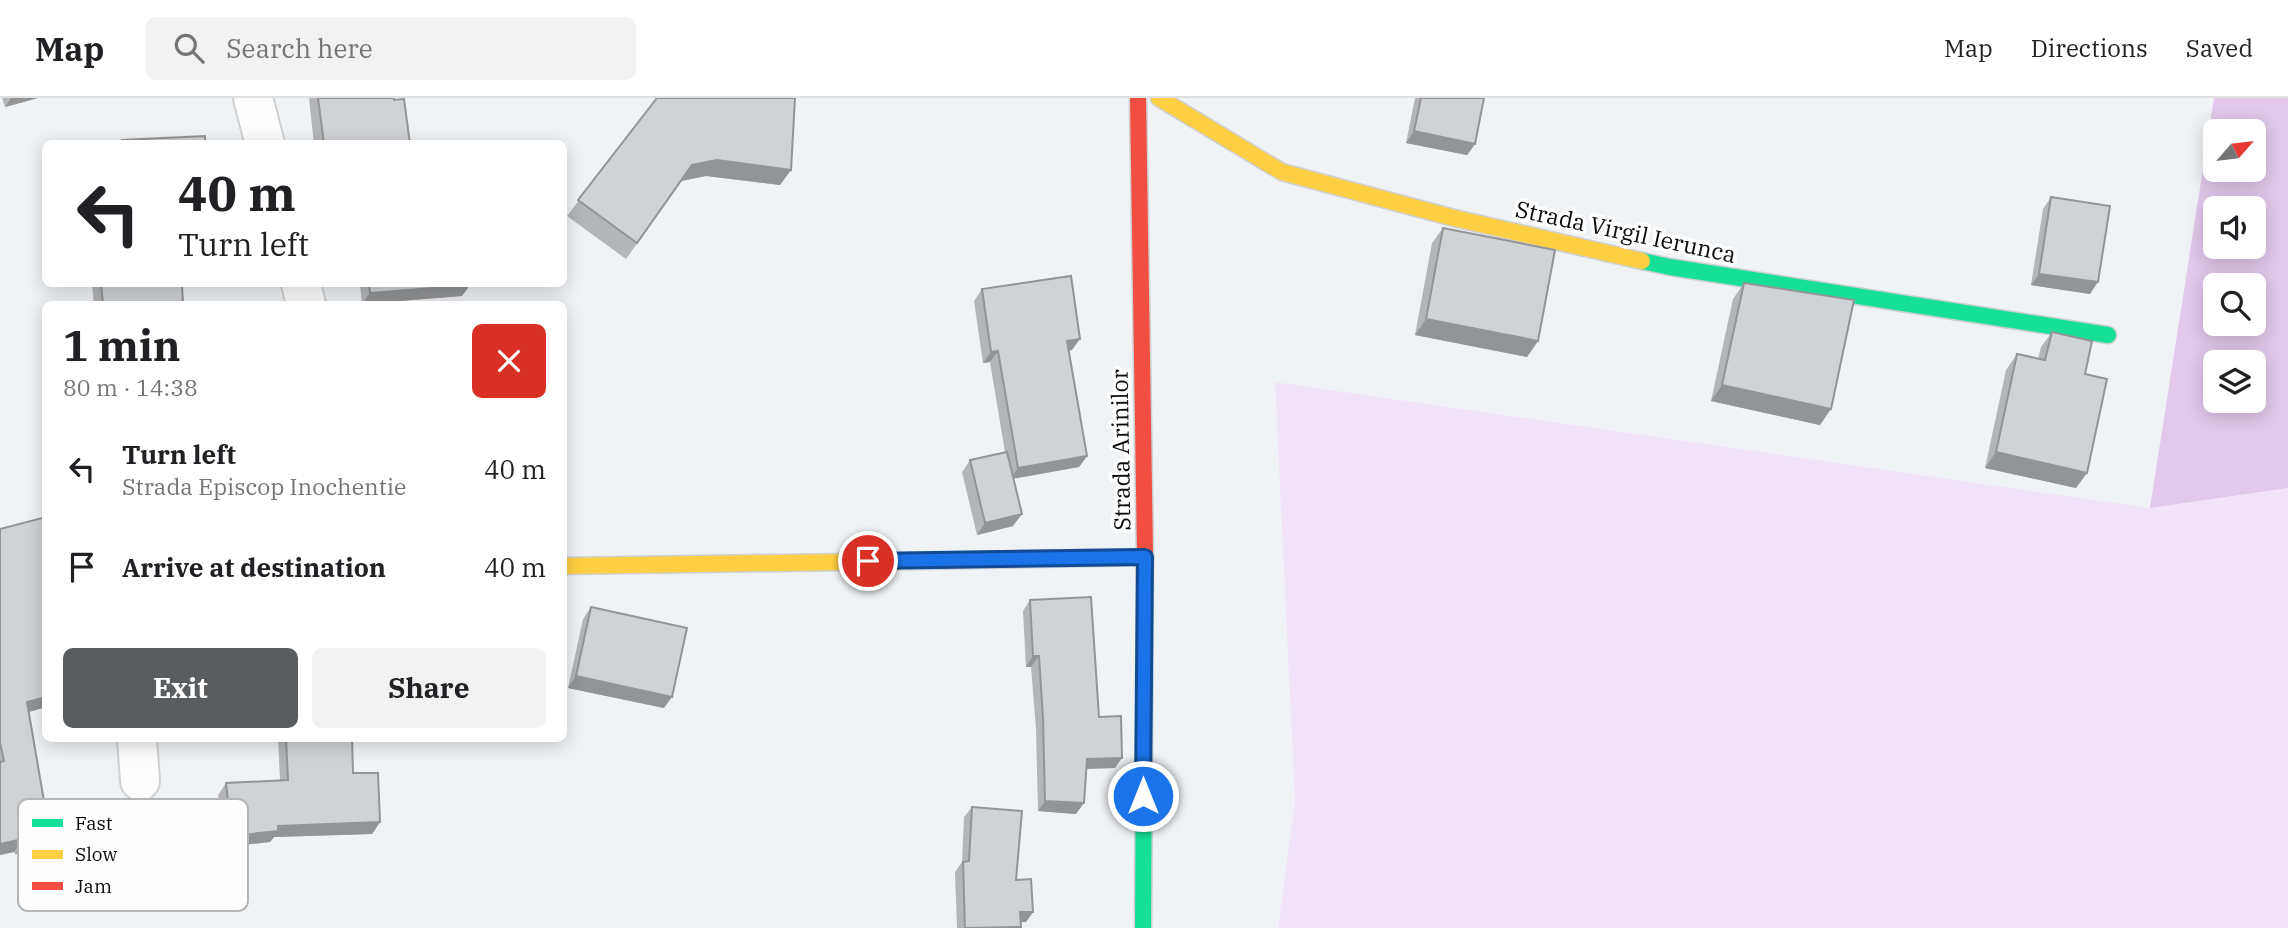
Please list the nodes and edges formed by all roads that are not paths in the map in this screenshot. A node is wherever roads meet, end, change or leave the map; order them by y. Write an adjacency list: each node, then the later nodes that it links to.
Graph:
1 (254, 98): 4 (street)
2 (1138, 98): 6 (street, Strada Arinilor)
3 (1159, 98): 5 (street, Strada Virgil Ierunca)
4 (264, 140)
5 (2108, 335)
6 (1145, 557): 7 (street); 10 (street, Strada Arinilor)
7 (567, 566)
8 (137, 742): 9 (street)
9 (140, 781)
10 (1143, 928)

